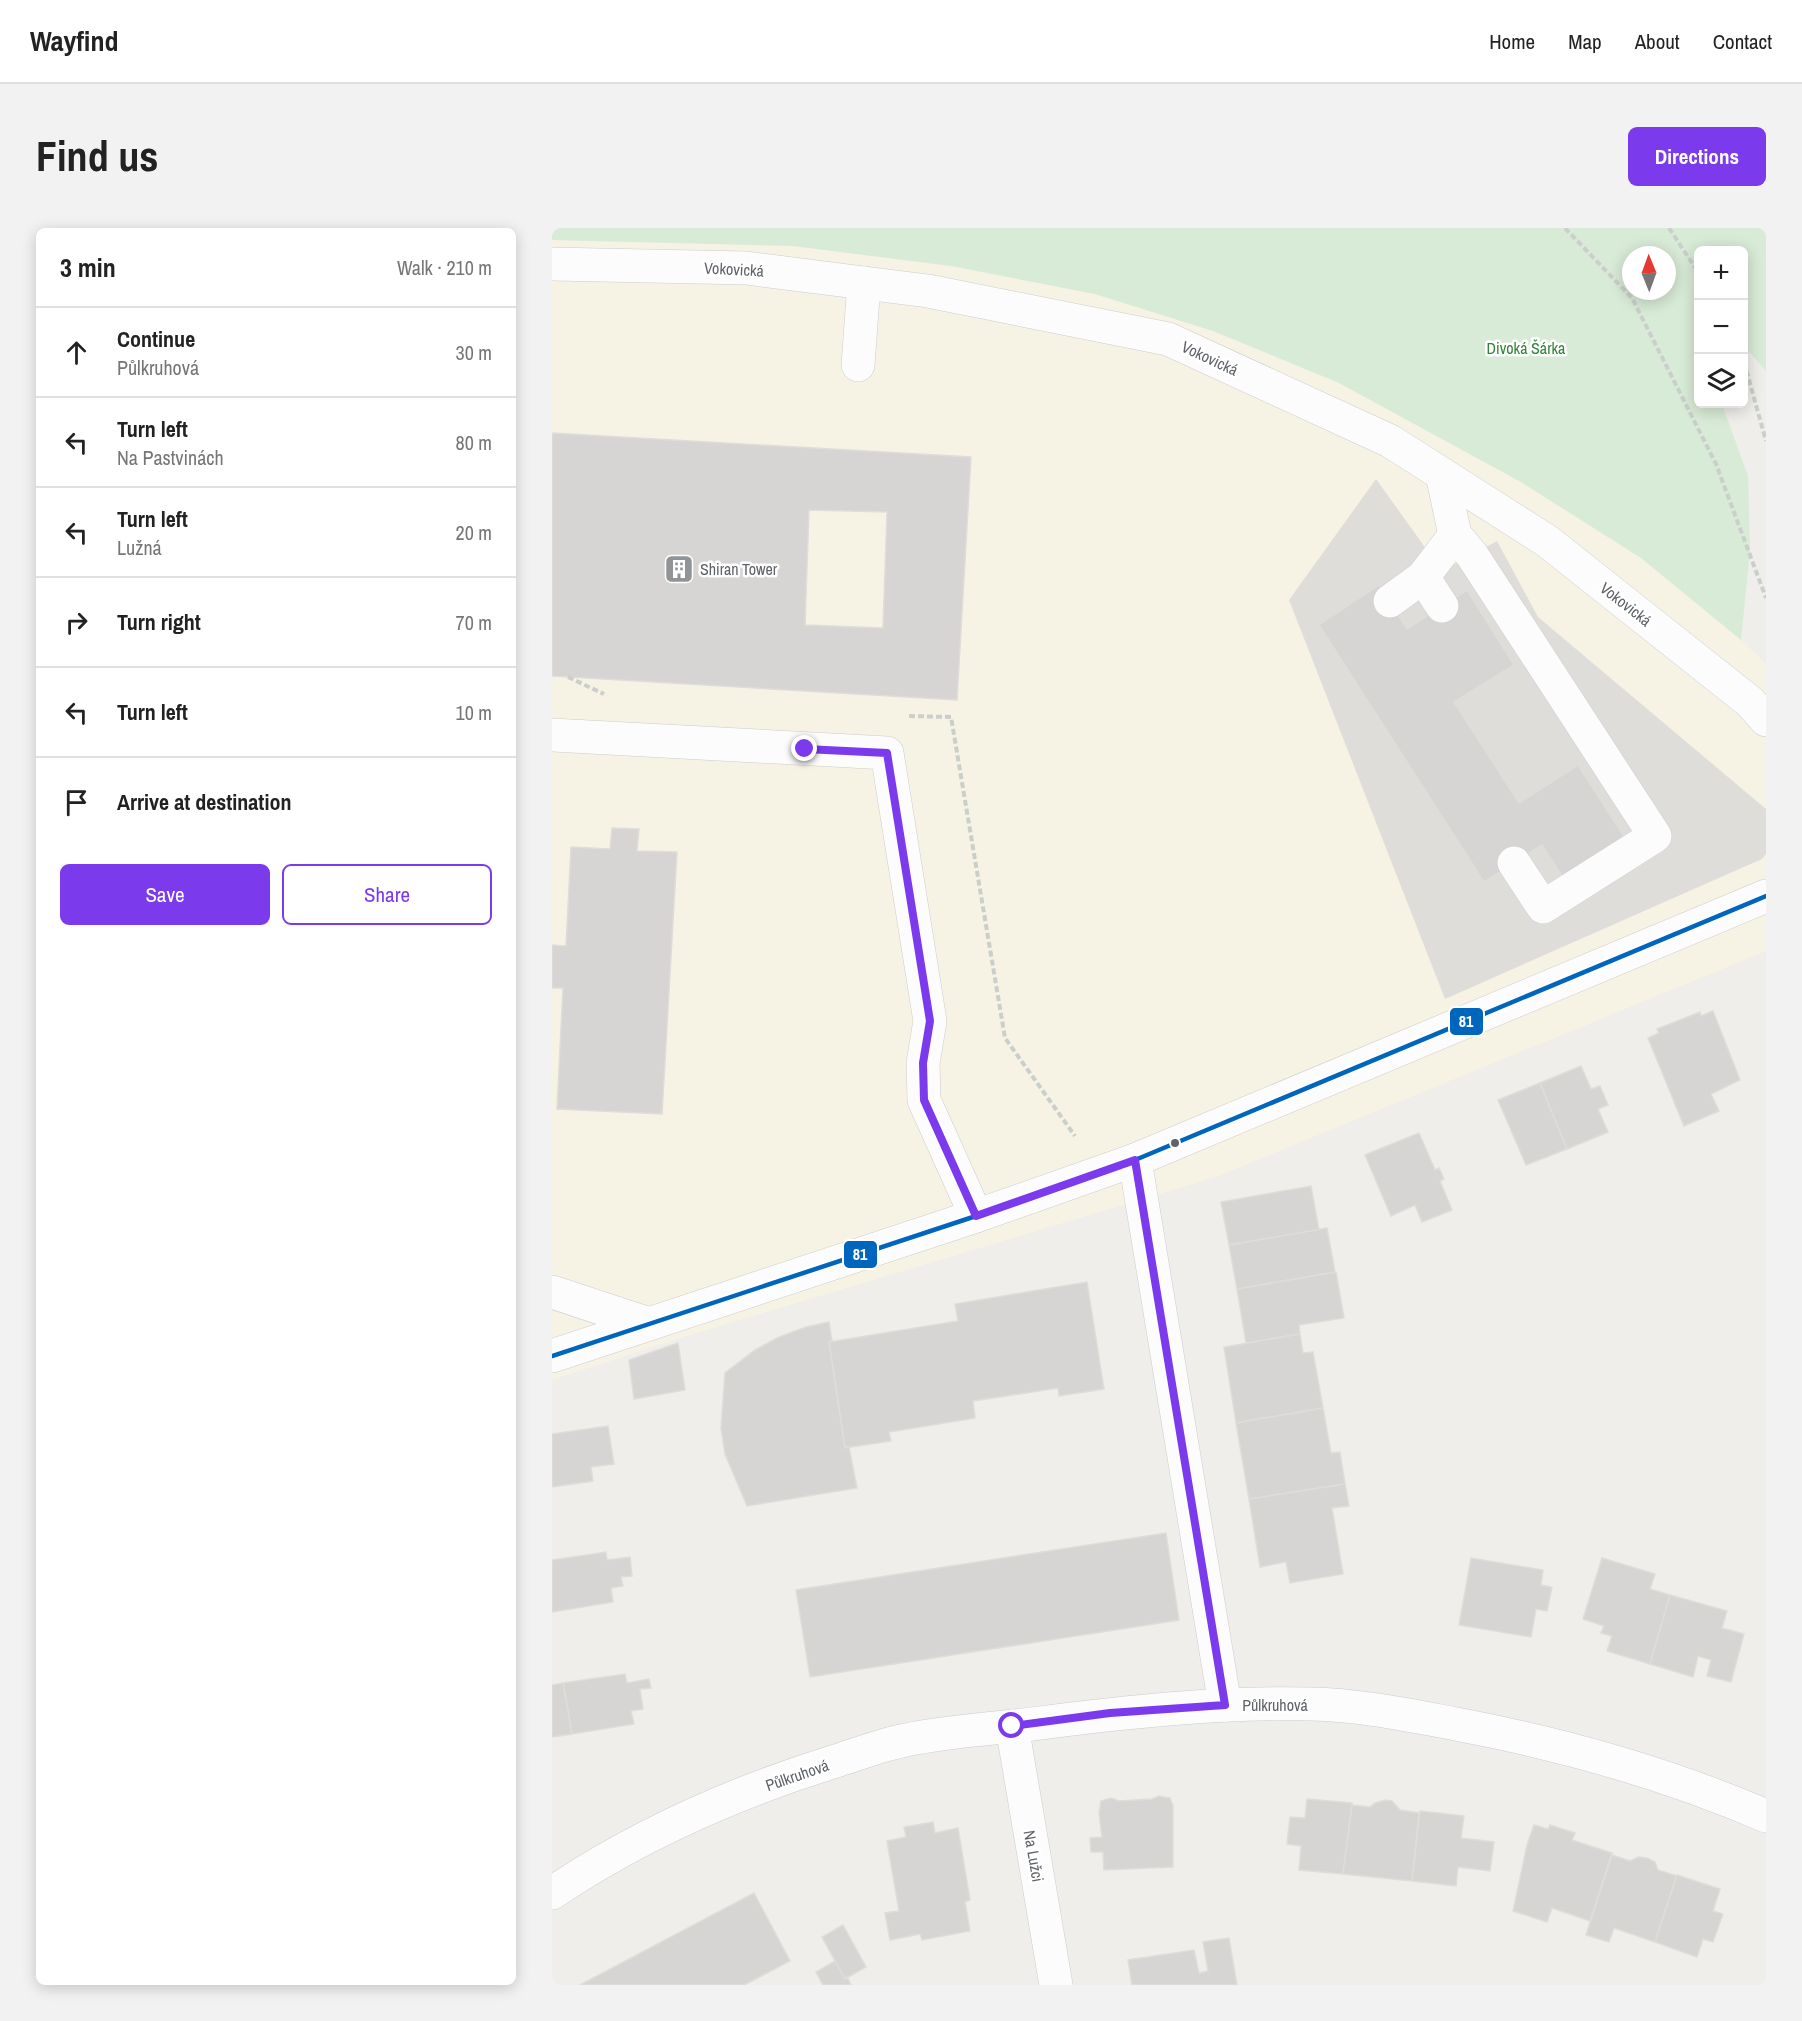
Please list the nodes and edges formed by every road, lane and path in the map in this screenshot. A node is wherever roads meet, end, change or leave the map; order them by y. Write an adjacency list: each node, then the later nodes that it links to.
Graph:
1 (1564, 228): 12 (path)
2 (1669, 228): 4 (path)
3 (552, 264): 5 (street, Vokovická)
4 (1694, 266)
5 (864, 283): 6 (street); 9 (street, Vokovická)
6 (858, 365)
7 (1748, 379): 8 (path)
8 (1766, 441)
9 (1442, 474): 10 (street); 15 (street, Vokovická)
10 (1455, 535): 11 (street); 17 (street)
11 (1423, 577): 13 (street); 14 (street)
12 (1766, 598)
13 (1390, 602)
14 (1442, 606)
15 (1766, 720)
16 (552, 735): 22 (street)
17 (1514, 863)
18 (1766, 896): 21 (street)
19 (1014, 1051): 20 (path)
20 (1080, 1143)
21 (1135, 1160): 22 (street); 26 (street)
22 (976, 1216): 24 (street)
23 (552, 1292): 24 (street)
24 (649, 1324): 25 (street)
25 (552, 1356)
26 (1225, 1705): 27 (street, Půlkruhová); 28 (street, Půlkruhová)
27 (1012, 1726): 29 (street, Půlkruhová); 30 (street, Na Lužci)
28 (1766, 1816)
29 (552, 1893)
30 (1056, 1985)

